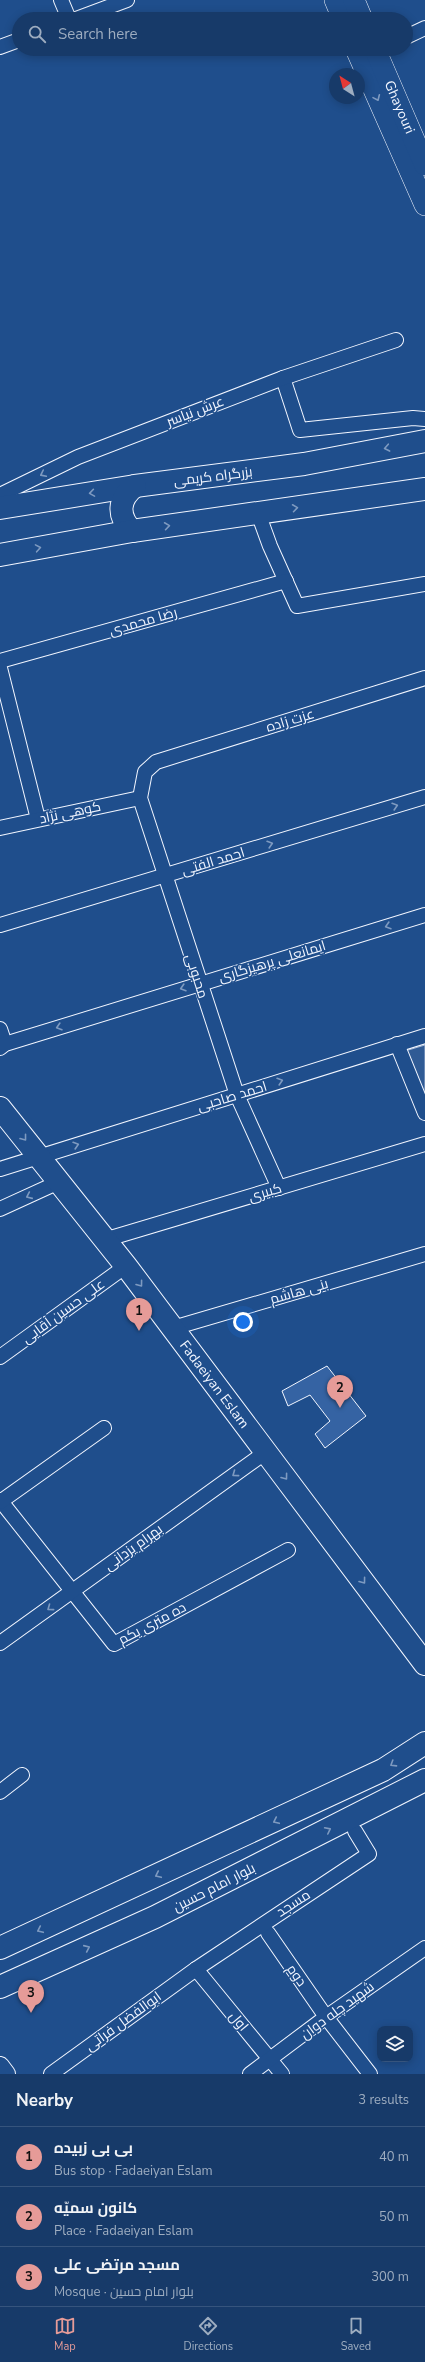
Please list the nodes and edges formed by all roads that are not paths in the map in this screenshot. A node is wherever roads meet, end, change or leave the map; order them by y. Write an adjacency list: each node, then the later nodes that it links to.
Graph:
1 (61, 0): 5 (street)
2 (127, 0): 6 (street)
3 (335, 0): 7 (main road)
4 (354, 0): 8 (main road)
5 (66, 12)
6 (95, 12)
7 (340, 12)
8 (359, 12)
9 (425, 28): 10 (street)
10 (413, 34)
11 (12, 43): 12 (street)
12 (0, 47)
13 (373, 56): 16 (main road, one-way to 16)
14 (374, 56): 15 (main road, Ghayouri)
15 (424, 161)
16 (425, 205)
17 (396, 340): 18 (street, عرش نیاسر)
18 (283, 378): 19 (street); 23 (street, عرش نیاسر, one-way to 23)
19 (425, 419)
20 (425, 441): 21 (main road, بزرگراه کریمی, one-way to 21)
21 (135, 486): 24 (main road, بزرگراه کریمی, one-way to 24); 26 (main road)
22 (420, 490): 25 (main road, one-way to 22)
23 (0, 495)
24 (0, 508)
25 (258, 513): 26 (main road, one-way to 25); 28 (street)
26 (132, 531): 27 (main road, one-way to 26)
27 (0, 554)
28 (286, 581): 29 (street); 30 (street, رضا محمدی)
29 (425, 584)
30 (0, 661)
31 (0, 668): 36 (street)
32 (425, 678): 33 (street, عزت زاده)
33 (156, 762): 35 (street, محبوبی)
34 (425, 797): 38 (street, احمد الفتی, one-way to 34)
35 (140, 798): 36 (street, کوهی نژاد); 38 (street, محبوبی)
36 (38, 819): 37 (street, کوهی نژاد)
37 (0, 828)
38 (166, 876): 40 (street, احمد الفتی); 41 (street, محبوبی)
39 (425, 915): 41 (street, ایمانعلی پرهیزگاری, one-way to 41)
40 (0, 925)
41 (199, 983): 45 (street, ایمانعلی پرهیزگاری, one-way to 45); 46 (street, محبوبی)
42 (0, 1028): 45 (street)
43 (425, 1036): 44 (street, احمد صاحبی)
44 (397, 1044): 46 (street, احمد صاحبی, one-way to 44); 48 (street)
45 (2, 1046)
46 (237, 1095): 50 (street, احمد صاحبی, one-way to 46); 53 (street, محبوبی)
47 (0, 1108): 50 (main road, Fadaeiyan Eslam, one-way to 50)
48 (425, 1113)
49 (425, 1144): 53 (street, کبیری)
50 (39, 1157): 51 (street, احمد صاحبی); 52 (main road, Fadaeiyan Eslam)
51 (0, 1169)
52 (59, 1182): 54 (street, one-way to 54); 55 (main road, Fadaeiyan Eslam)
53 (280, 1188): 55 (street, کبیری)
54 (0, 1209)
55 (104, 1240): 57 (main road, Fadaeiyan Eslam)
56 (425, 1254): 58 (street, بنی هاشم)
57 (126, 1266): 58 (main road, Fadaeiyan Eslam, one-way to 58); 59 (street, علی حسین آقایی)
58 (173, 1328): 61 (main road, Fadaeiyan Eslam)
59 (0, 1357)
60 (104, 1428): 62 (street)
61 (266, 1452): 64 (street, بهرام یزدانی, one-way to 64); 66 (main road, Fadaeiyan Eslam, one-way to 66)
62 (0, 1501): 64 (street, ده متری یکم)
63 (288, 1550): 64 (street, ده متری یکم)
64 (72, 1591): 65 (street, بهرام یزدانی, one-way to 65)
65 (0, 1643)
66 (425, 1664)
67 (425, 1743): 73 (main road, one-way to 73)
68 (22, 1775): 70 (street)
69 (425, 1780): 76 (main road, بلوار امام حسین, one-way to 69)
70 (0, 1792)
71 (355, 1830): 75 (street, مسجد)
72 (268, 1934): 77 (street, دوم)
73 (0, 1948)
74 (425, 1948): 77 (street, شهید چله دوان)
75 (196, 1969): 78 (street, اول); 81 (street, ابوالفضل فراتی)
76 (0, 1987)
77 (326, 2017): 78 (street, شهید چله دوان); 84 (street)
78 (271, 2059): 82 (street, شهید چله دوان); 83 (street, اول)
79 (0, 2066): 80 (street)
80 (6, 2074)
81 (51, 2074)
82 (250, 2074)
83 (282, 2074)
84 (370, 2074)

